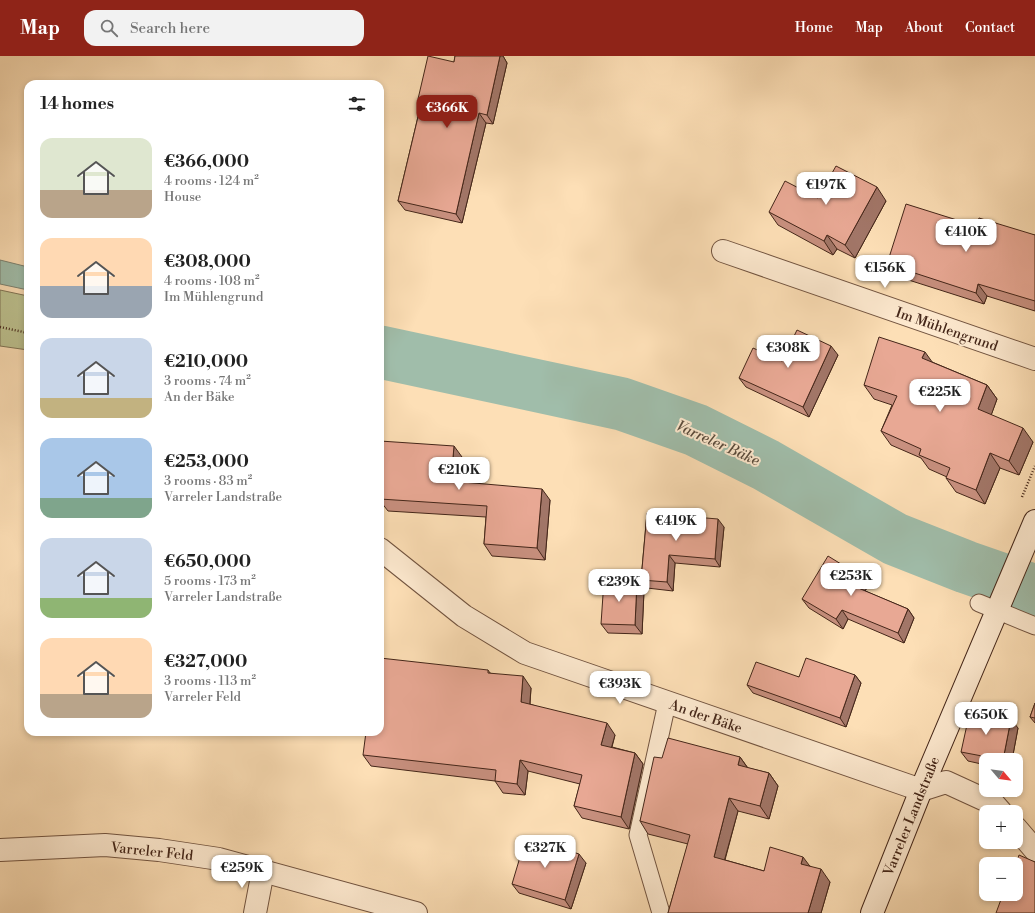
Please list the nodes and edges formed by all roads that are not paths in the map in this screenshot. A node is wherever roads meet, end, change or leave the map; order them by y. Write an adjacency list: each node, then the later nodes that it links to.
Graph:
1 (724, 251): 2 (street, Im Mühlengrund)
2 (1035, 359)
3 (1035, 521): 5 (street, Varreler Landstraße)
4 (384, 552): 7 (street, An der Bäke)
5 (988, 607): 6 (lane); 8 (street, Varreler Landstraße)
6 (1035, 626)
7 (667, 703): 8 (street, An der Bäke); 16 (lane)
8 (921, 790): 9 (street); 17 (street, Varreler Landstraße)
9 (995, 805)
10 (1023, 836): 12 (street)
11 (0, 850): 13 (street, Varreler Feld)
12 (1035, 850)
13 (263, 871): 14 (street); 15 (street, Varreler Feld)
14 (255, 913)
15 (416, 913)
16 (661, 913)
17 (872, 913)

